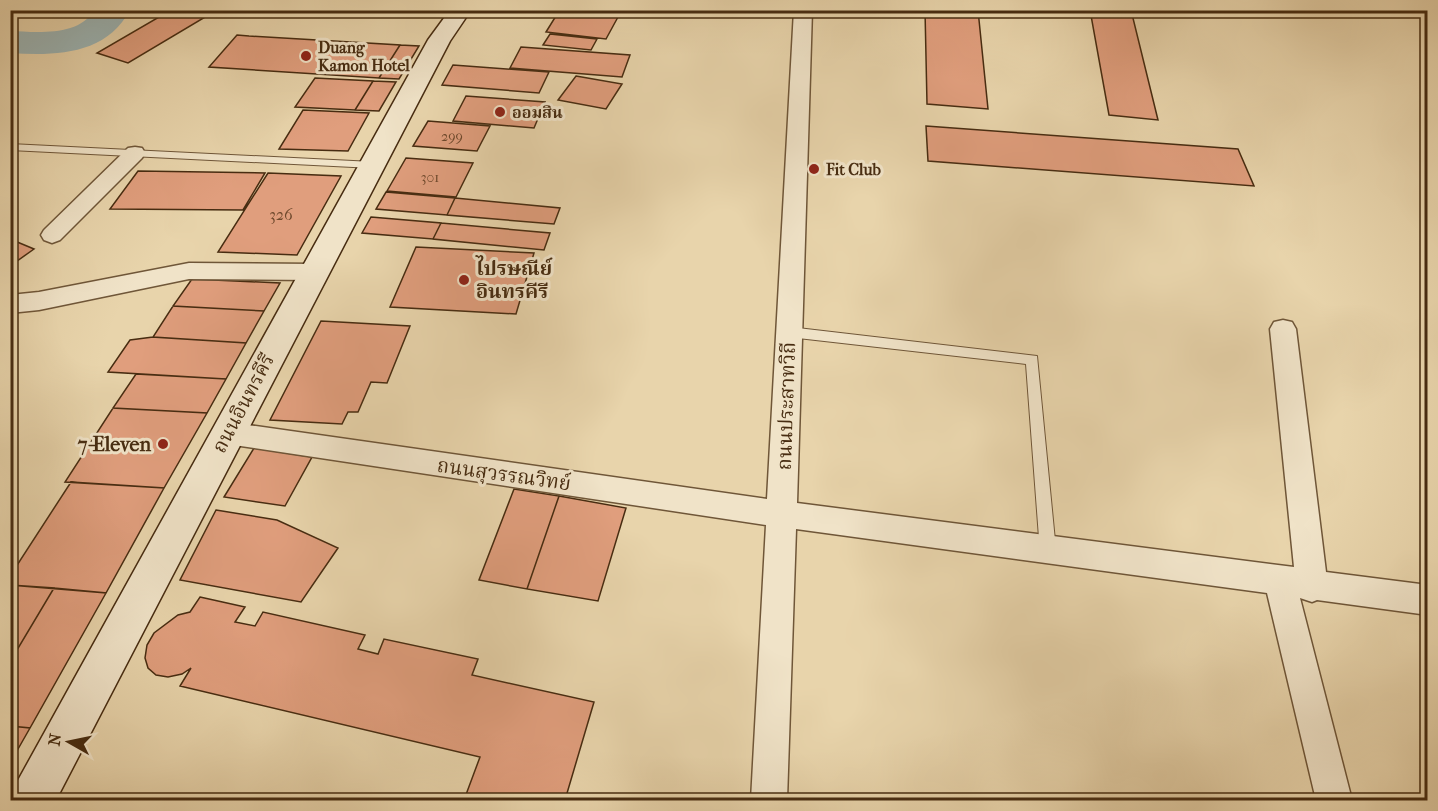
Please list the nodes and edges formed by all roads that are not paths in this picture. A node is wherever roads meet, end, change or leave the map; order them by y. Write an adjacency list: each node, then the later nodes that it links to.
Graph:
1 (461, 10): 5 (main road, ถนนอินทรคีรี)
2 (803, 10): 10 (street, ถนนประสาทวิถี)
3 (10, 147): 4 (lane)
4 (135, 153): 5 (lane); 6 (street)
5 (373, 165): 7 (main road, ถนนอินทรคีรี)
6 (52, 235)
7 (315, 272): 8 (street); 11 (main road, ถนนอินทรคีรี)
8 (10, 304)
9 (1283, 328): 14 (street)
10 (789, 332): 12 (street, ถนนประสาทวิถี); 13 (lane)
11 (228, 430): 12 (street, ถนนสุวรรณวิทย์); 16 (main road, ถนนอินทรคีรี)
12 (782, 510): 13 (street, ถนนสุวรรณวิทย์); 17 (street, ถนนประสาทวิถี)
13 (1047, 550): 14 (street, ถนนสุวรรณวิทย์)
14 (1296, 584): 15 (street, ถนนสุวรรณวิทย์); 18 (street)
15 (1428, 600)
16 (32, 801)
17 (769, 801)
18 (1334, 801)

